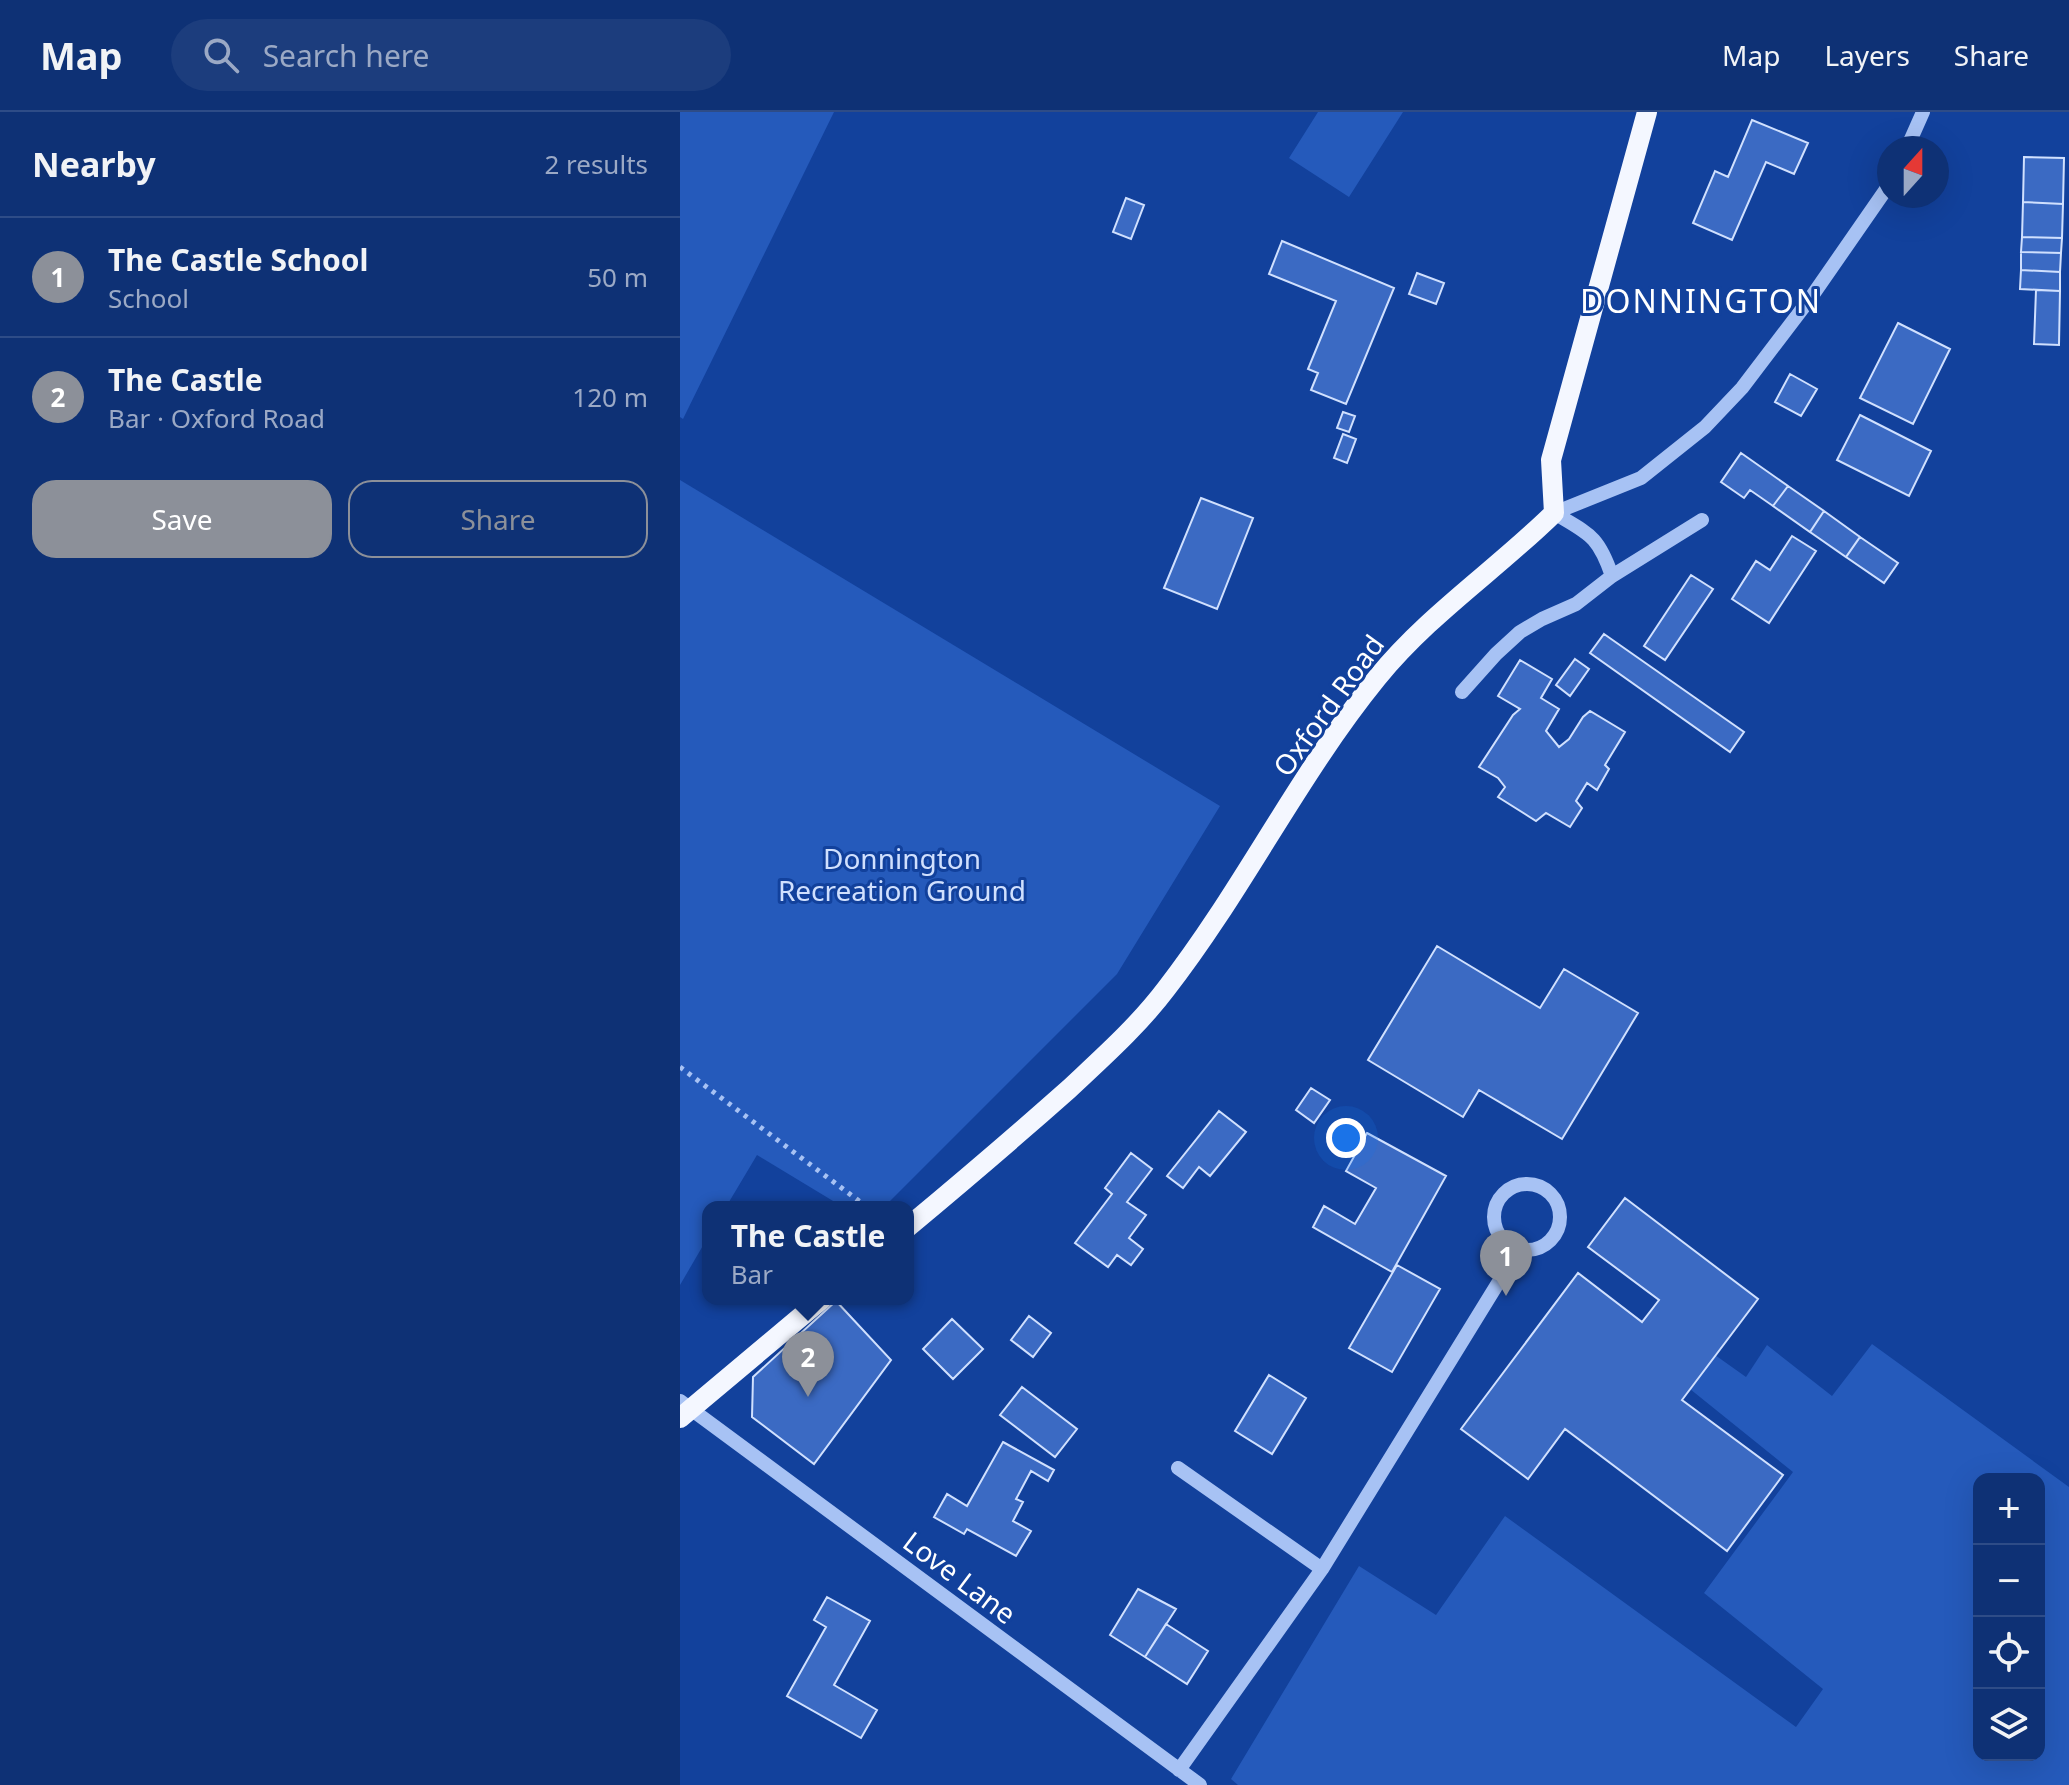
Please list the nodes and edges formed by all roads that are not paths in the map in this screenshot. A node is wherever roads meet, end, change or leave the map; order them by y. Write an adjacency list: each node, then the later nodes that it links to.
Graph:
1 (1647, 112): 5 (main road)
2 (1923, 112): 3 (street)
3 (1912, 136)
4 (1877, 202): 5 (street, Oxford Road)
5 (1554, 513): 7 (street); 9 (main road, Oxford Road)
6 (1702, 520): 7 (street)
7 (1612, 576): 8 (street)
8 (1462, 692)
9 (914, 1222)
10 (1519, 1249): 10 (street); 14 (street)
11 (814, 1305): 12 (main road)
12 (684, 1409): 15 (street, Love Lane)
13 (1178, 1468): 14 (street)
14 (1322, 1569): 15 (street)
15 (1179, 1770): 16 (street, Love Lane)
16 (1200, 1785)

